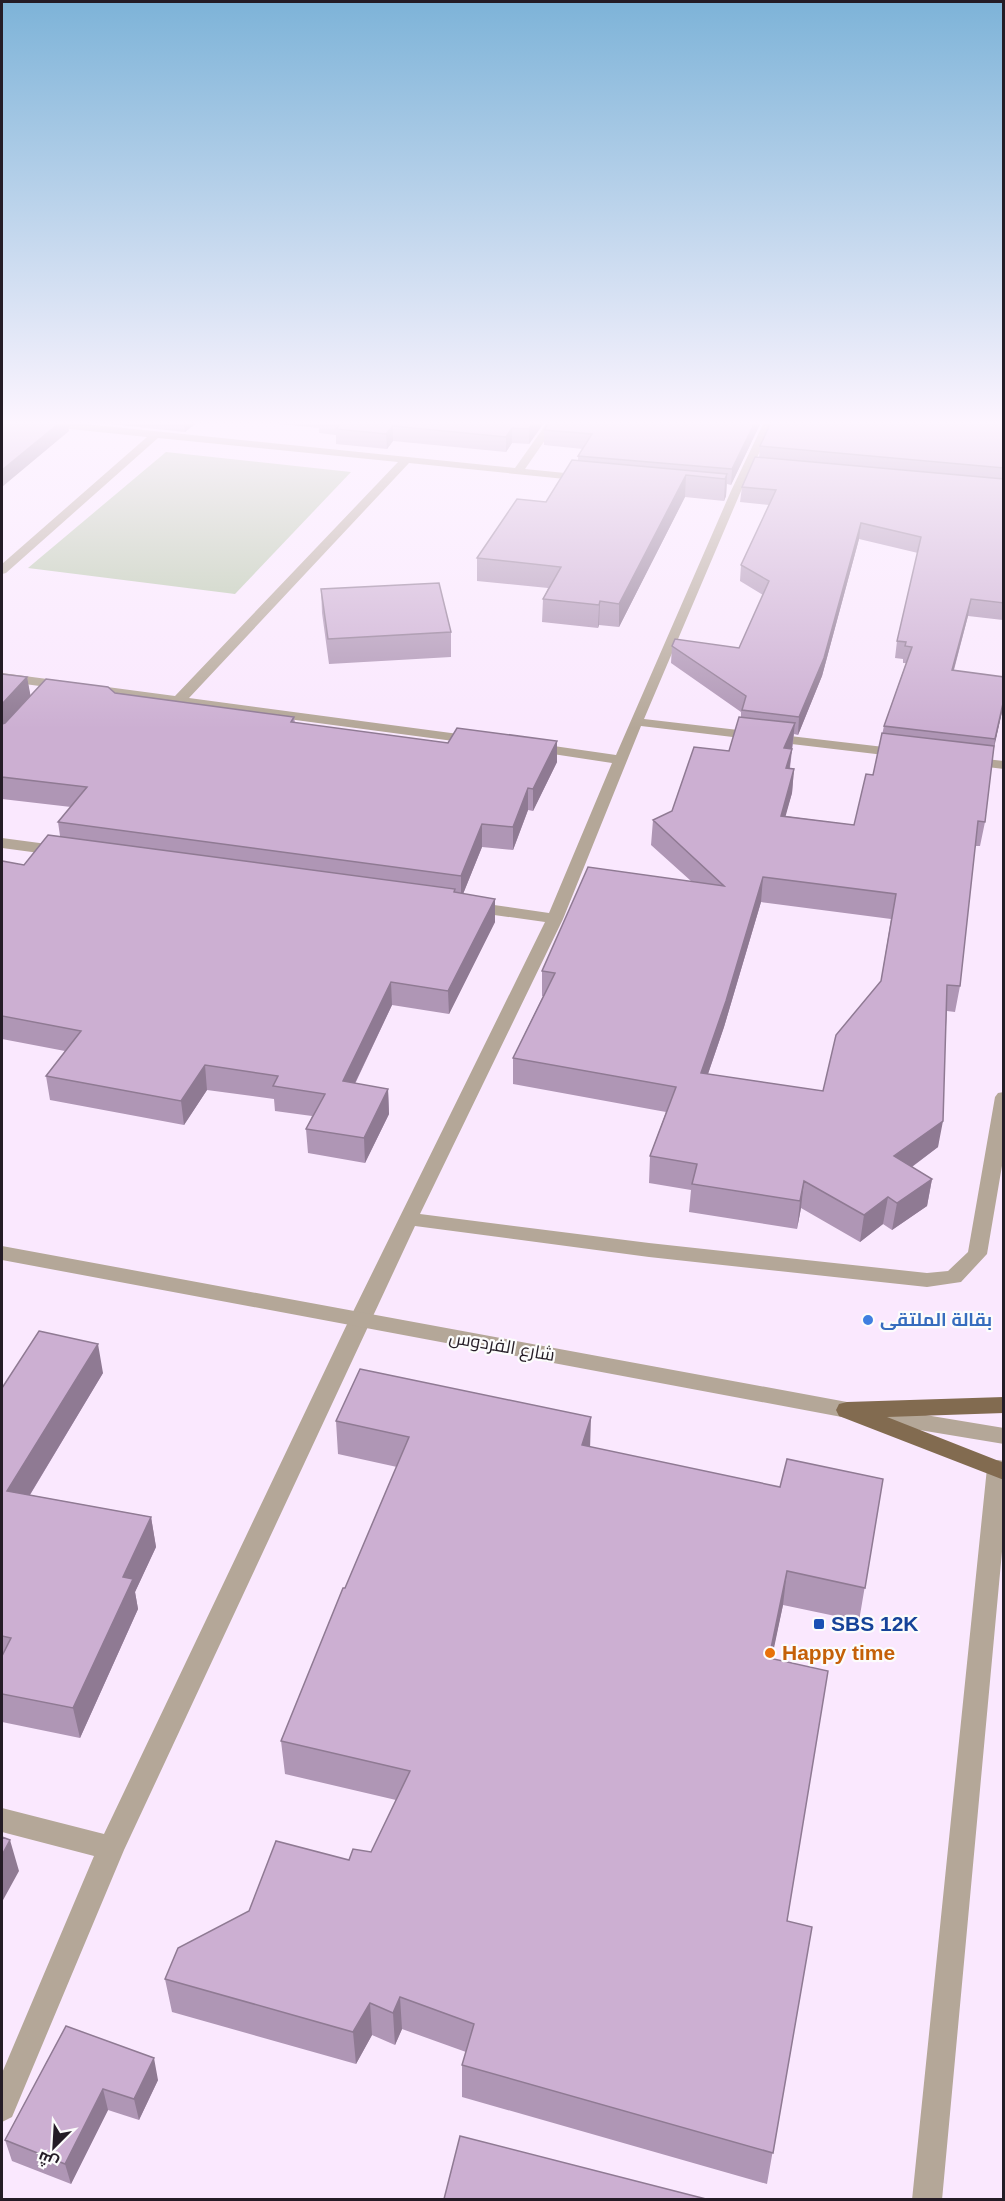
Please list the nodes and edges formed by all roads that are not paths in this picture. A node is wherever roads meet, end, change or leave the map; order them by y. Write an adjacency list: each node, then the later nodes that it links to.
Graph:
1 (56, 523): 4 (street)
2 (346, 523): 7 (street)
3 (717, 523): 9 (street)
4 (2, 570)
5 (2, 677): 6 (street)
6 (54, 684): 7 (street); 8 (street)
7 (180, 699): 10 (street)
8 (39, 700)
9 (638, 722): 12 (street); 13 (street)
10 (494, 742)
11 (518, 745): 13 (street)
12 (921, 755)
13 (622, 760): 19 (street)
14 (956, 760): 15 (street)
15 (1004, 765)
16 (2, 843): 17 (street)
17 (72, 852)
18 (461, 906): 19 (street)
19 (555, 919): 21 (street)
20 (1004, 1097): 21 (street)
21 (408, 1219): 23 (street)
22 (2, 1253): 23 (street, شارع الفردوس)
23 (359, 1320): 25 (street, شارع الفردوس); 29 (street)
24 (1004, 1405): 25 (main road)
25 (847, 1410): 26 (street, شارع الفردوس); 27 (main road)
26 (1004, 1436)
27 (1001, 1470): 31 (street)
28 (2, 1820): 29 (street)
29 (111, 1848): 30 (street)
30 (2, 2107)
31 (927, 2199)

